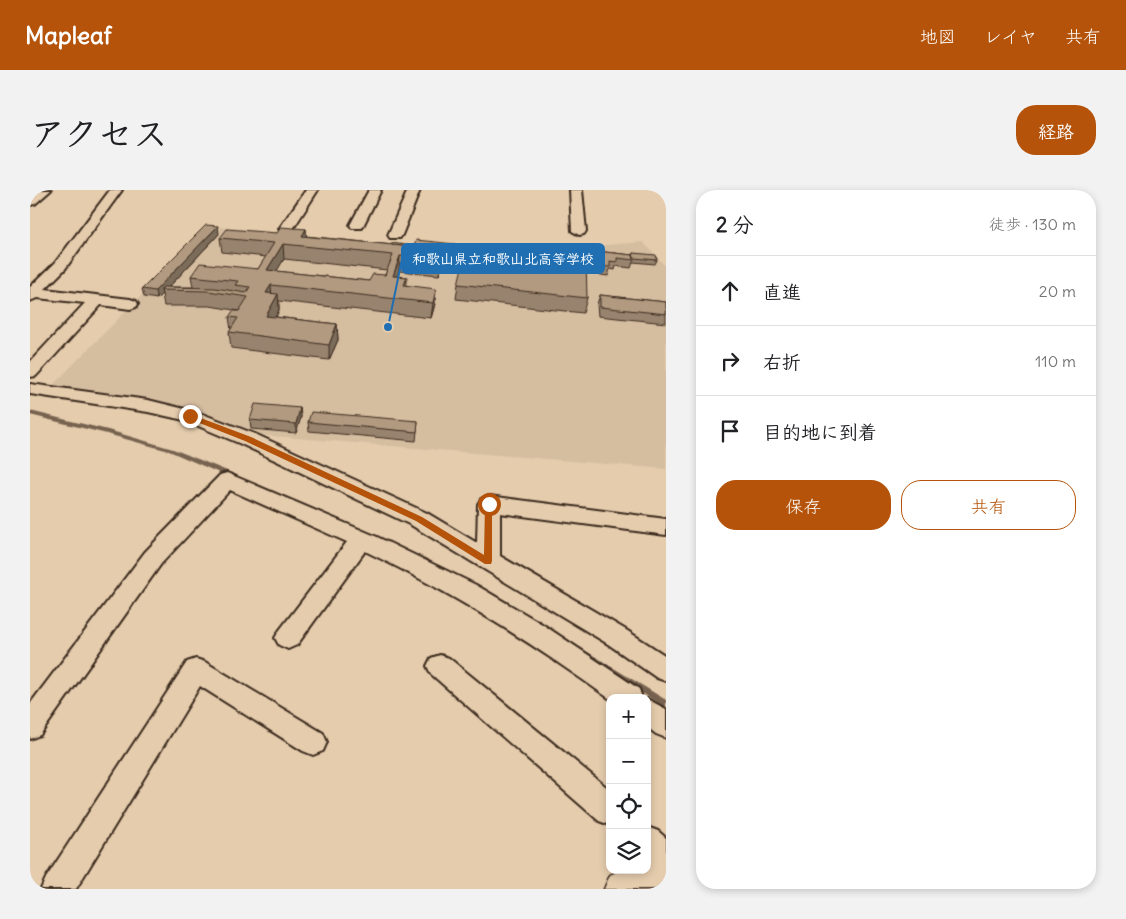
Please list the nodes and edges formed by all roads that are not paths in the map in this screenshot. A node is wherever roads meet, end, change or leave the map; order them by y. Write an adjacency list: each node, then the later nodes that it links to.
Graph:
1 (45, 190): 7 (street)
2 (116, 190): 12 (street)
3 (312, 190): 9 (street)
4 (375, 190): 8 (street)
5 (414, 190): 11 (street)
6 (576, 190): 10 (street)
7 (30, 201)
8 (357, 225)
9 (286, 229)
10 (579, 231)
11 (395, 235)
12 (31, 294): 13 (street)
13 (98, 300): 14 (street); 15 (street)
14 (130, 304)
15 (30, 372)
16 (30, 389): 19 (street)
17 (666, 527): 19 (street)
18 (361, 540): 20 (street); 23 (street); 26 (street)
19 (488, 561): 22 (street)
20 (288, 638)
21 (440, 666): 28 (street)
22 (666, 670)
23 (624, 694)
24 (651, 714): 25 (street)
25 (666, 725)
26 (30, 726)
27 (313, 742): 32 (street)
28 (606, 807)
29 (651, 845): 30 (street)
30 (666, 858)
31 (666, 884): 33 (street)
32 (57, 889)
33 (624, 889)

